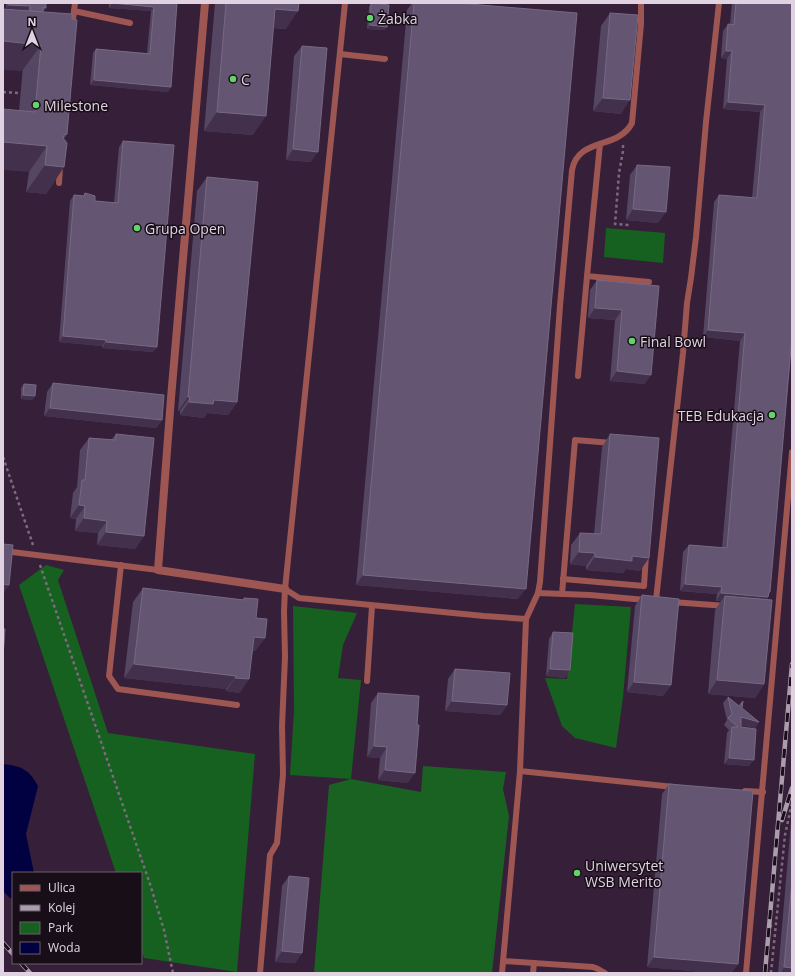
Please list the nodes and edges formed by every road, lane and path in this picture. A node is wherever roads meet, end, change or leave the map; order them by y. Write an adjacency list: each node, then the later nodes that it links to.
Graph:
1 (75, 3): 6 (lane)
2 (205, 3): 28 (street)
3 (345, 3): 9 (lane)
4 (641, 3): 13 (lane)
5 (719, 3): 33 (lane)
6 (74, 12): 7 (lane); 8 (lane)
7 (130, 23)
8 (71, 36)
9 (340, 54): 10 (lane); 30 (lane)
10 (385, 59)
11 (3, 92): 12 (path)
12 (18, 93)
13 (622, 136): 14 (lane); 17 (path)
14 (600, 144): 18 (lane); 31 (lane)
15 (61, 158): 16 (lane)
16 (59, 183)
17 (630, 225)
18 (587, 276): 19 (lane); 20 (lane)
19 (648, 282)
20 (578, 376)
21 (619, 444): 29 (lane)
22 (792, 452): 37 (lane)
23 (3, 458): 26 (path)
24 (12, 552): 26 (lane)
25 (646, 552): 29 (lane)
26 (36, 555): 27 (lane); 50 (path)
27 (121, 565): 28 (lane); 40 (lane)
28 (158, 570): 30 (street)
29 (563, 579): 32 (lane)
30 (285, 589): 34 (lane); 51 (lane)
31 (538, 594): 32 (lane); 38 (lane)
32 (562, 594): 33 (lane)
33 (656, 600): 35 (lane)
34 (372, 606): 38 (lane); 39 (lane)
35 (732, 607)
36 (770, 610): 37 (lane)
37 (778, 610): 44 (lane)
38 (526, 619): 41 (lane)
39 (367, 681)
40 (237, 705)
41 (520, 771): 42 (lane); 48 (lane)
42 (684, 788)
43 (739, 791): 44 (lane)
44 (763, 792): 55 (lane)
45 (792, 803): 47 (path)
46 (769, 926): 47 (path)
47 (775, 926): 56 (path)
48 (503, 961): 49 (lane); 52 (lane)
49 (534, 964): 53 (lane); 54 (lane)
50 (173, 973)
51 (260, 973)
52 (502, 973)
53 (533, 973)
54 (605, 973)
55 (746, 973)
56 (771, 973)

